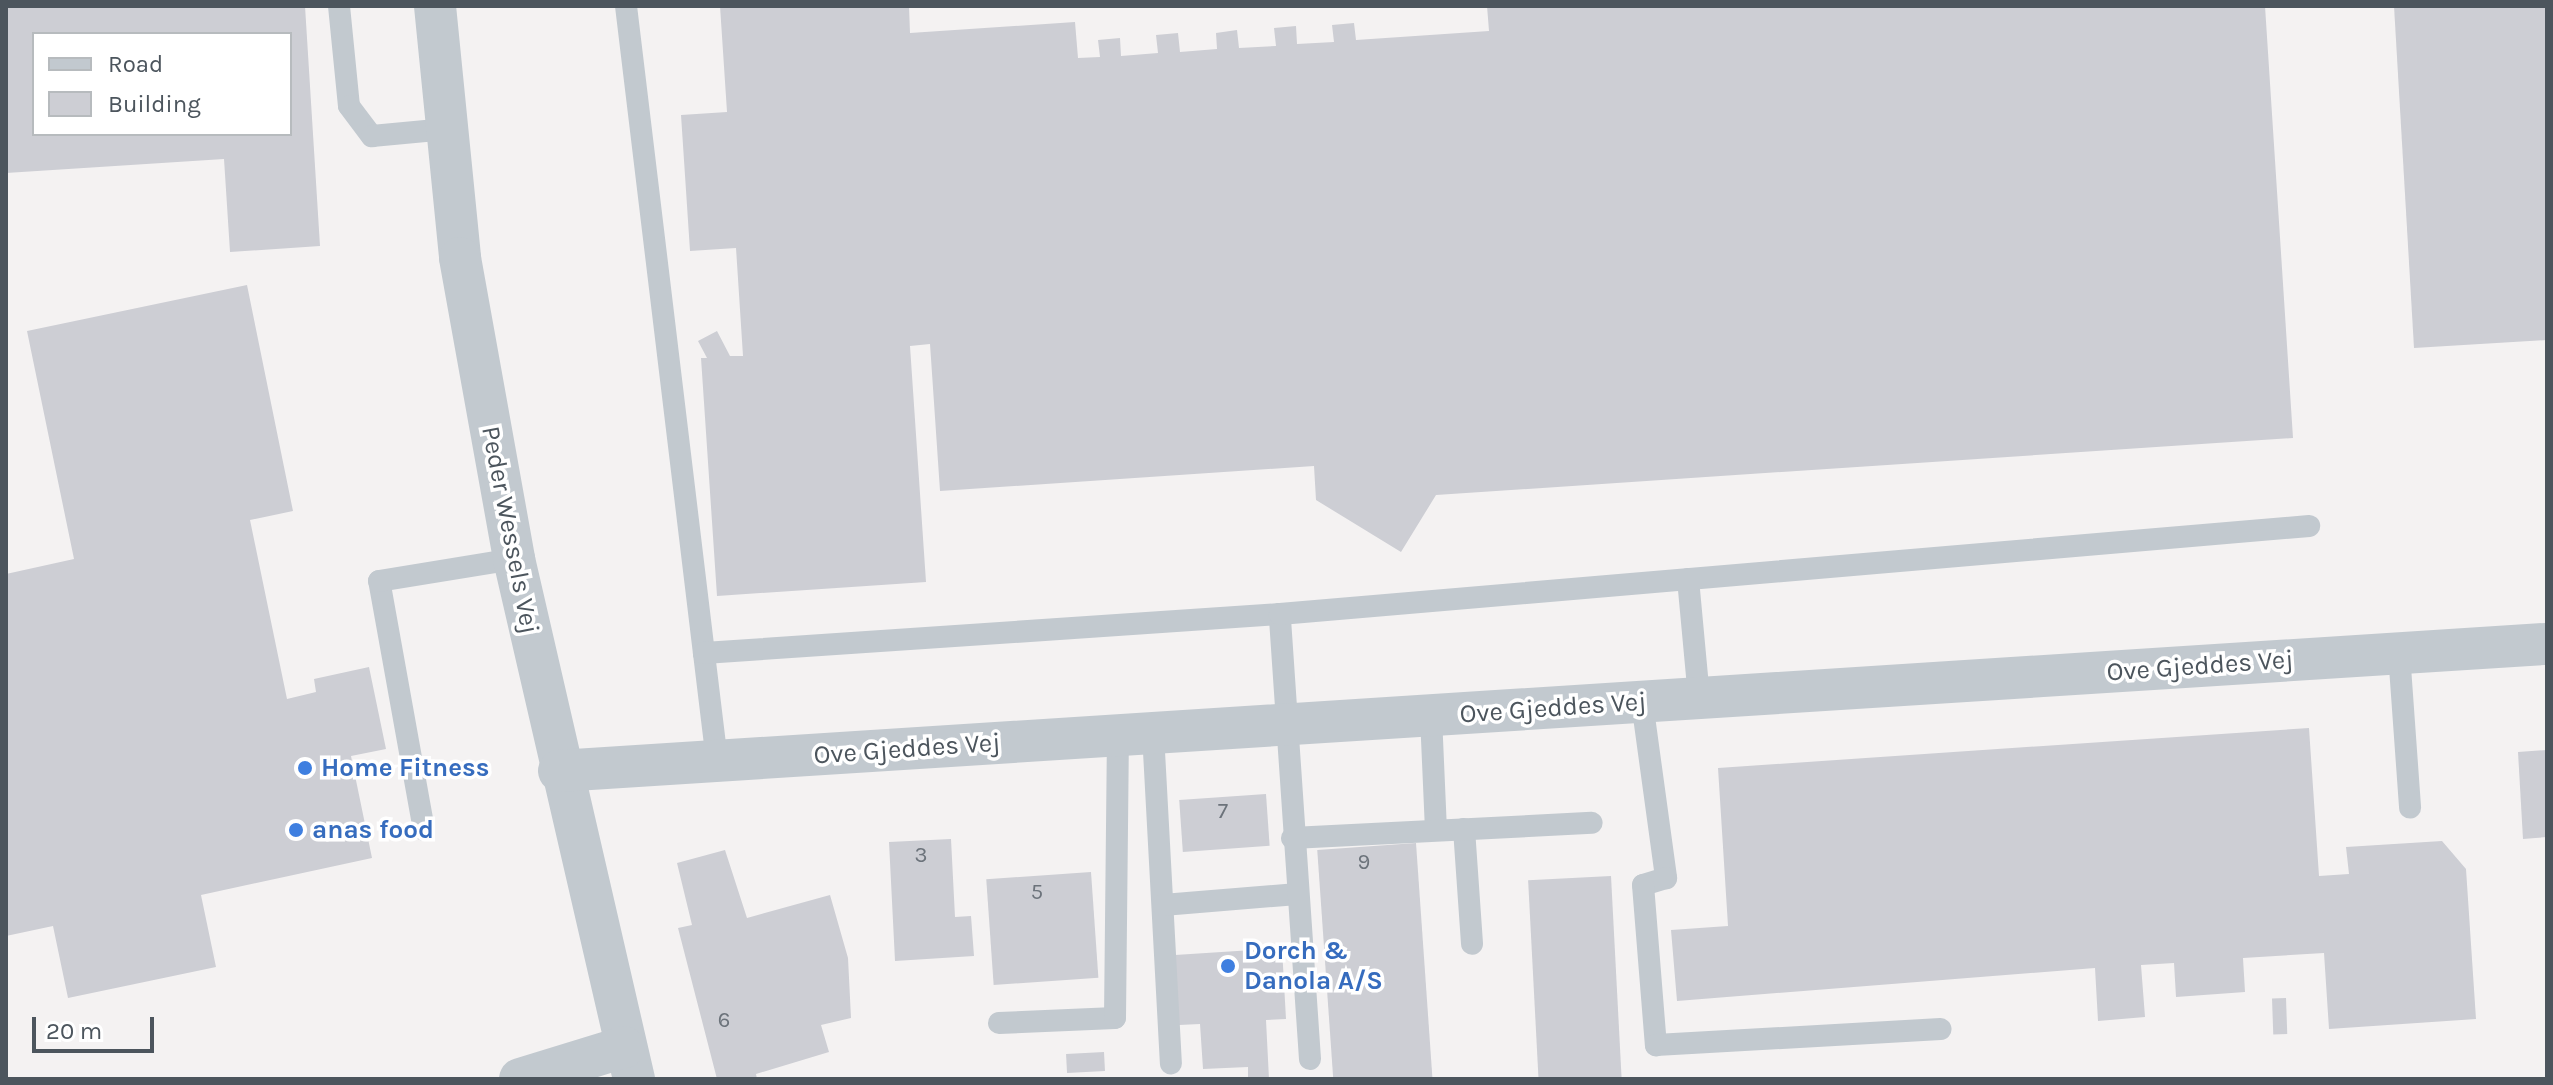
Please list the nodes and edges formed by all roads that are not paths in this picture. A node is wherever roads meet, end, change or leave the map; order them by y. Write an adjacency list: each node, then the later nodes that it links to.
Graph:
1 (339, 6): 4 (lane)
2 (435, 6): 4 (street, Peder Wessels Vej)
3 (626, 6): 10 (lane)
4 (447, 129): 6 (street, Peder Wessels Vej)
5 (2309, 526): 7 (lane)
6 (514, 559): 18 (street, Peder Wessels Vej); 22 (lane)
7 (1688, 579): 8 (lane); 12 (lane)
8 (1280, 614): 10 (lane); 15 (lane)
9 (2547, 644): 11 (street, Ove Gjeddes Vej)
10 (704, 653): 17 (lane)
11 (2399, 653): 12 (street, Ove Gjeddes Vej); 19 (lane)
12 (1699, 698): 13 (street, Ove Gjeddes Vej)
13 (1642, 702): 14 (street, Ove Gjeddes Vej); 29 (lane)
14 (1431, 716): 15 (street, Ove Gjeddes Vej); 23 (lane)
15 (1286, 725): 16 (street, Ove Gjeddes Vej); 24 (lane)
16 (1136, 734): 17 (street, Ove Gjeddes Vej); 26 (lane); 28 (lane)
17 (717, 761): 18 (street, Ove Gjeddes Vej)
18 (559, 771): 31 (street, Peder Wessels Vej)
19 (2410, 808)
20 (1592, 823): 21 (lane)
21 (1464, 829): 23 (lane); 27 (lane)
22 (424, 830)
23 (1436, 830): 24 (lane)
24 (1292, 838): 25 (lane)
25 (1298, 894): 26 (lane); 30 (lane)
26 (1163, 905): 32 (lane)
27 (1472, 944)
28 (999, 1023)
29 (1941, 1029)
30 (1310, 1059)
31 (629, 1063): 33 (street, Peder Wessels Vej)
32 (1171, 1064)
33 (520, 1079)

